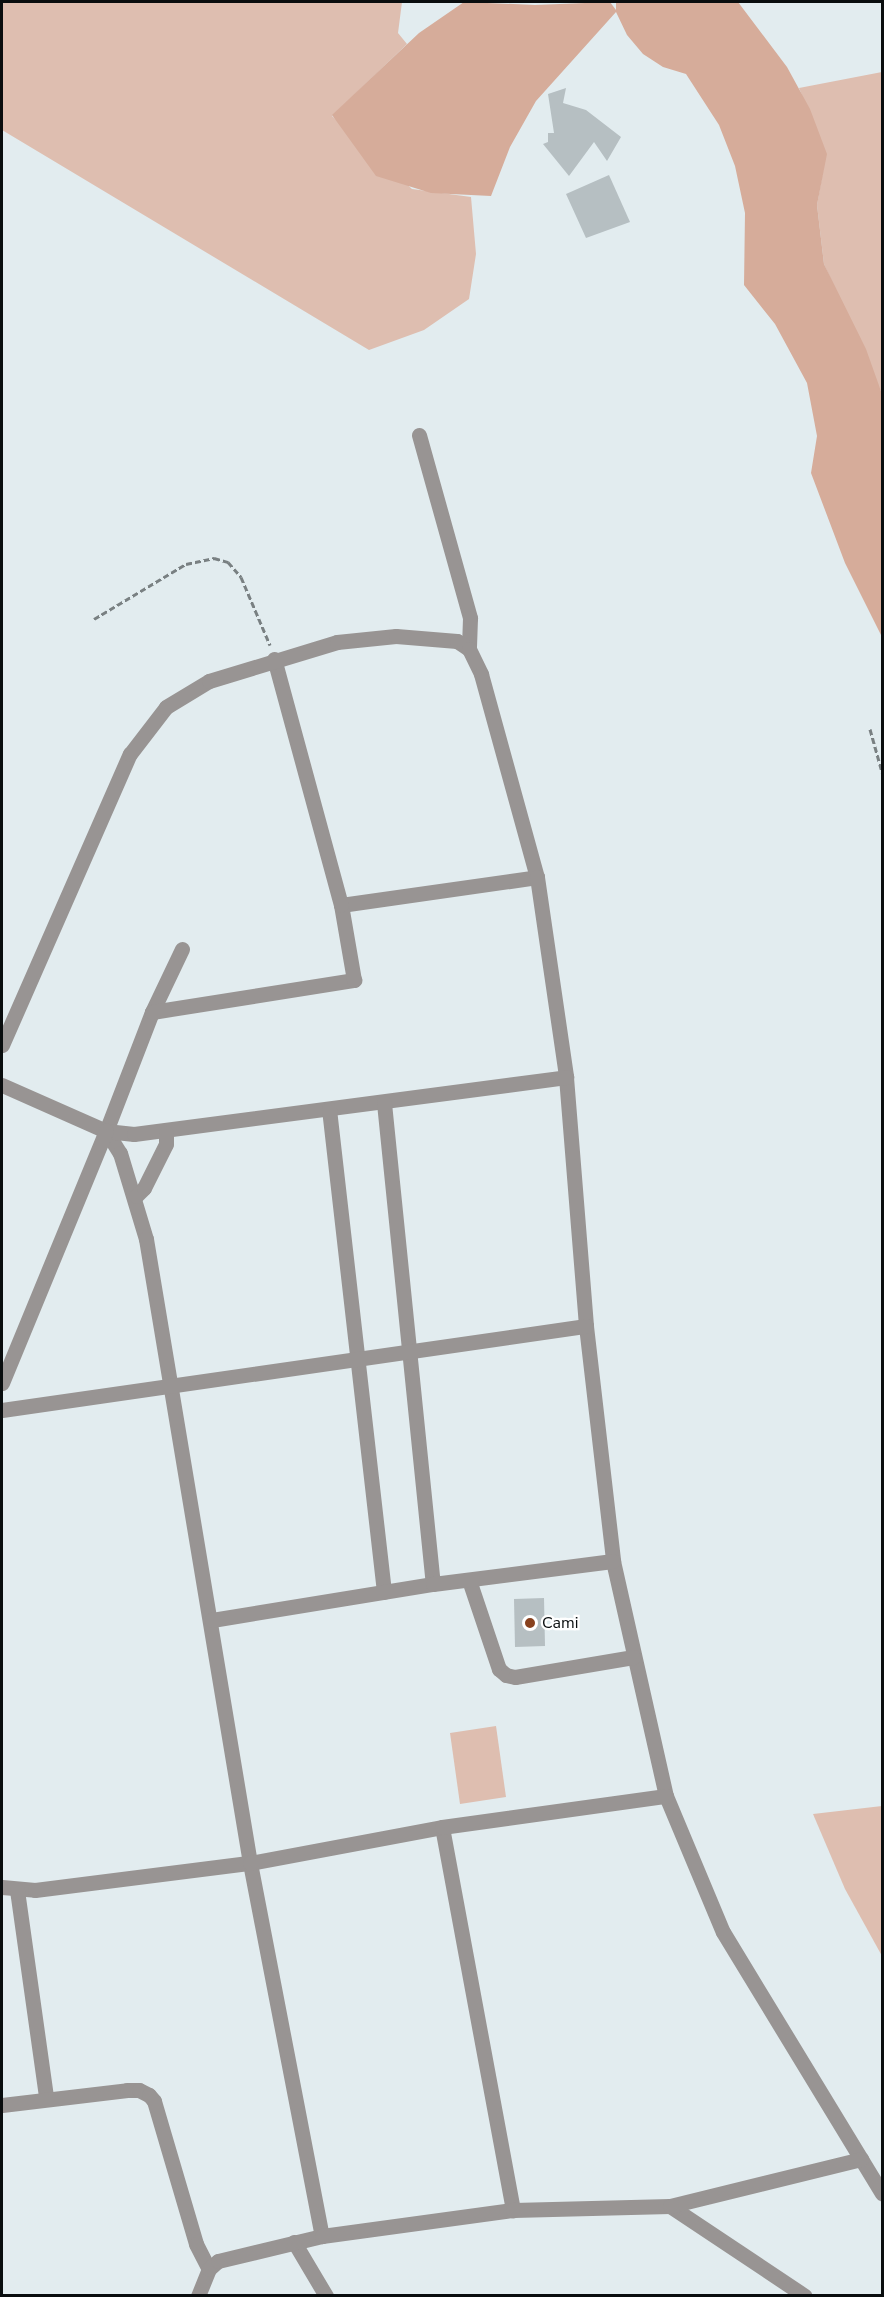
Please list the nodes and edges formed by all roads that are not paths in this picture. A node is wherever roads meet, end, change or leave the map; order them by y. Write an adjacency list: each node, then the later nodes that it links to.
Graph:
1 (419, 435): 2 (street)
2 (469, 649): 3 (street); 4 (street)
3 (274, 659): 5 (street); 8 (street)
4 (537, 877): 5 (street); 9 (street)
5 (341, 905): 7 (street)
6 (182, 949): 7 (street)
7 (152, 1012): 13 (street)
8 (2, 1046)
9 (566, 1077): 11 (street); 16 (street)
10 (2, 1085): 13 (street)
11 (384, 1103): 12 (street); 17 (street)
12 (329, 1109): 14 (street); 18 (street)
13 (106, 1131): 14 (street); 15 (street); 19 (street)
14 (165, 1133): 15 (street)
15 (136, 1196): 20 (street)
16 (586, 1326): 17 (street); 22 (street)
17 (406, 1350): 18 (street); 24 (street)
18 (356, 1357): 20 (street); 25 (street)
19 (2, 1383)
20 (169, 1386): 21 (street); 26 (street)
21 (2, 1410)
22 (613, 1561): 23 (street); 27 (street)
23 (469, 1580): 24 (street); 27 (street)
24 (433, 1584): 25 (street)
25 (384, 1592): 26 (street)
26 (212, 1620): 30 (street)
27 (633, 1657): 28 (street)
28 (666, 1796): 29 (street); 34 (street)
29 (442, 1827): 30 (street); 37 (street)
30 (250, 1863): 31 (street); 38 (street)
31 (9, 1888): 32 (street)
32 (46, 2097): 33 (street); 40 (street)
33 (2, 2105)
34 (861, 2159): 35 (street); 36 (street)
35 (882, 2194)
36 (670, 2205): 37 (street); 43 (street)
37 (513, 2210): 38 (street)
38 (322, 2236): 39 (street)
39 (294, 2242): 40 (street); 42 (street)
40 (209, 2269): 41 (street)
41 (198, 2295)
42 (326, 2295)
43 (805, 2295)

